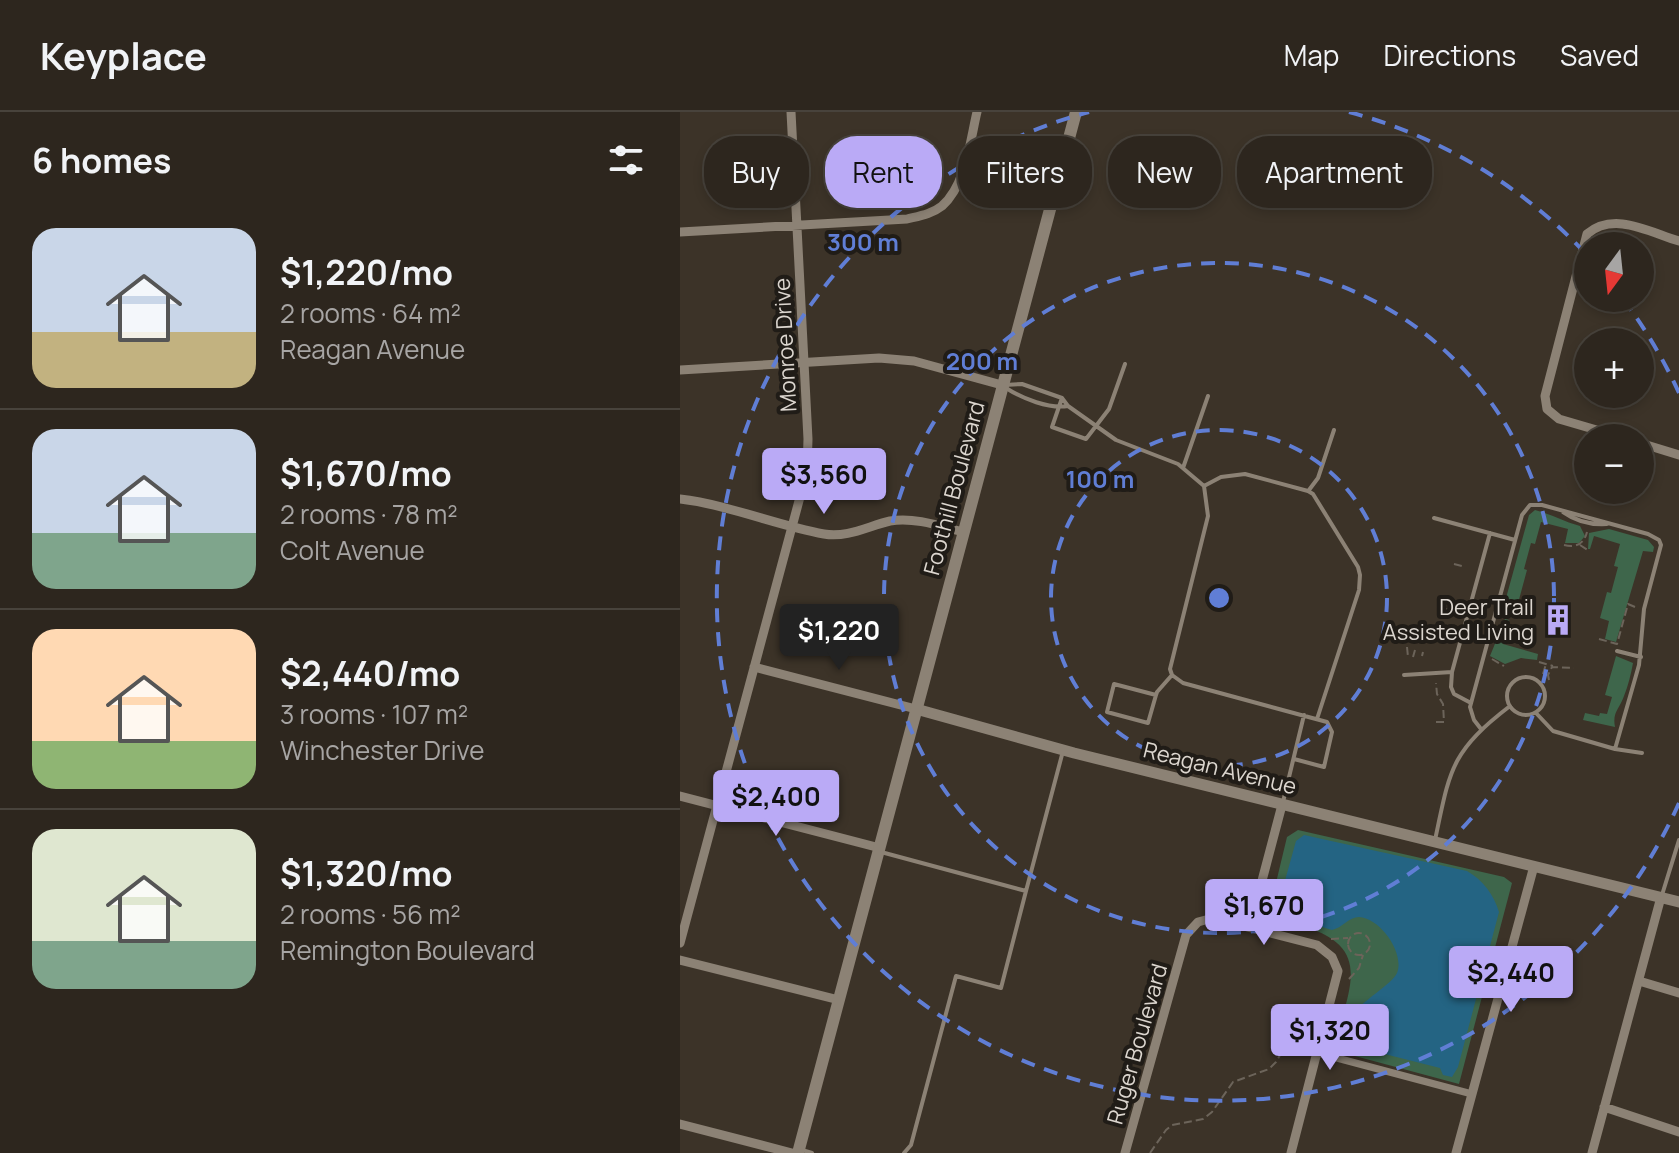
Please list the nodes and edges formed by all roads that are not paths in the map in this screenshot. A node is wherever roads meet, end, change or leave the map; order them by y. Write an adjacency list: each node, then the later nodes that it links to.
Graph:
1 (791, 112): 4 (street, Monroe Drive)
2 (977, 112): 4 (street)
3 (1076, 112): 10 (main road, Foothill Boulevard)
4 (797, 226): 5 (street); 7 (street, Monroe Drive)
5 (680, 232)
6 (1679, 241): 15 (street)
7 (804, 364): 9 (street); 10 (street); 27 (street, Monroe Drive)
8 (1125, 364): 16 (lane)
9 (680, 370)
10 (1002, 385): 12 (lane); 14 (lane); 28 (main road, Foothill Boulevard)
11 (1208, 396): 20 (lane)
12 (1062, 398): 13 (lane); 14 (lane)
13 (1068, 406): 14 (lane); 16 (lane)
14 (1059, 407): 16 (lane)
15 (1576, 424)
16 (1096, 427): 20 (lane)
17 (1334, 430): 22 (lane)
18 (1654, 447): 19 (street)
19 (1679, 455)
20 (1183, 468): 21 (lane)
21 (1204, 486): 22 (lane); 35 (lane)
22 (1308, 491): 43 (lane)
23 (680, 499): 27 (street)
24 (1561, 510): 26 (lane); 26 (lane); 30 (lane)
25 (1434, 518): 29 (lane)
26 (1610, 523): 32 (lane)
27 (793, 525): 28 (street); 33 (street, Monroe Drive)
28 (963, 532): 40 (main road, Foothill Boulevard)
29 (1490, 533): 30 (lane); 34 (lane)
30 (1515, 540): 38 (lane)
31 (1617, 651): 32 (lane)
32 (1641, 657): 45 (lane)
33 (754, 667): 40 (street, Reagan Avenue); 50 (street, Monroe Drive)
34 (1452, 672): 36 (lane); 38 (lane)
35 (1172, 675): 37 (lane); 42 (lane)
36 (1404, 675)
37 (1156, 695): 37 (lane)
38 (1471, 703): 44 (lane)
39 (1510, 706): 41 (lane); 41 (lane); 44 (lane)
40 (916, 709): 46 (street, Reagan Avenue); 54 (main road, Foothill Boulevard)
41 (1536, 713): 45 (lane)
42 (1304, 715): 43 (lane); 48 (lane)
43 (1317, 719): 48 (lane)
44 (1481, 729): 52 (lane)
45 (1615, 749): 47 (lane)
46 (1063, 750): 51 (street, Reagan Avenue); 56 (lane)
47 (1642, 753)
48 (1294, 759): 51 (lane)
49 (680, 796): 50 (street)
50 (716, 805): 54 (street); 60 (street, Monroe Drive)
51 (1282, 805): 52 (street, Reagan Avenue); 59 (street)
52 (1435, 840): 55 (street, Reagan Avenue)
53 (1679, 840): 57 (lane)
54 (879, 850): 56 (lane); 64 (main road, Foothill Boulevard)
55 (1534, 866): 57 (street, Reagan Avenue); 66 (street)
56 (1026, 891): 71 (lane)
57 (1661, 897): 58 (street, Reagan Avenue); 62 (street)
58 (1679, 902)
59 (1250, 926): 65 (street); 72 (street, Ruger Boulevard)
60 (680, 943)
61 (680, 960): 64 (street)
62 (1639, 981): 63 (street); 67 (street)
63 (1679, 993)
64 (839, 1000): 70 (main road, Foothill Boulevard)
65 (1318, 1053): 66 (street); 73 (street)
66 (1472, 1094): 74 (street)
67 (1604, 1107): 69 (street); 75 (street)
68 (680, 1124): 70 (street)
69 (1679, 1132)
70 (800, 1152)
71 (904, 1153)
72 (1125, 1153)
73 (1291, 1153)
74 (1456, 1153)
75 (1592, 1153)

